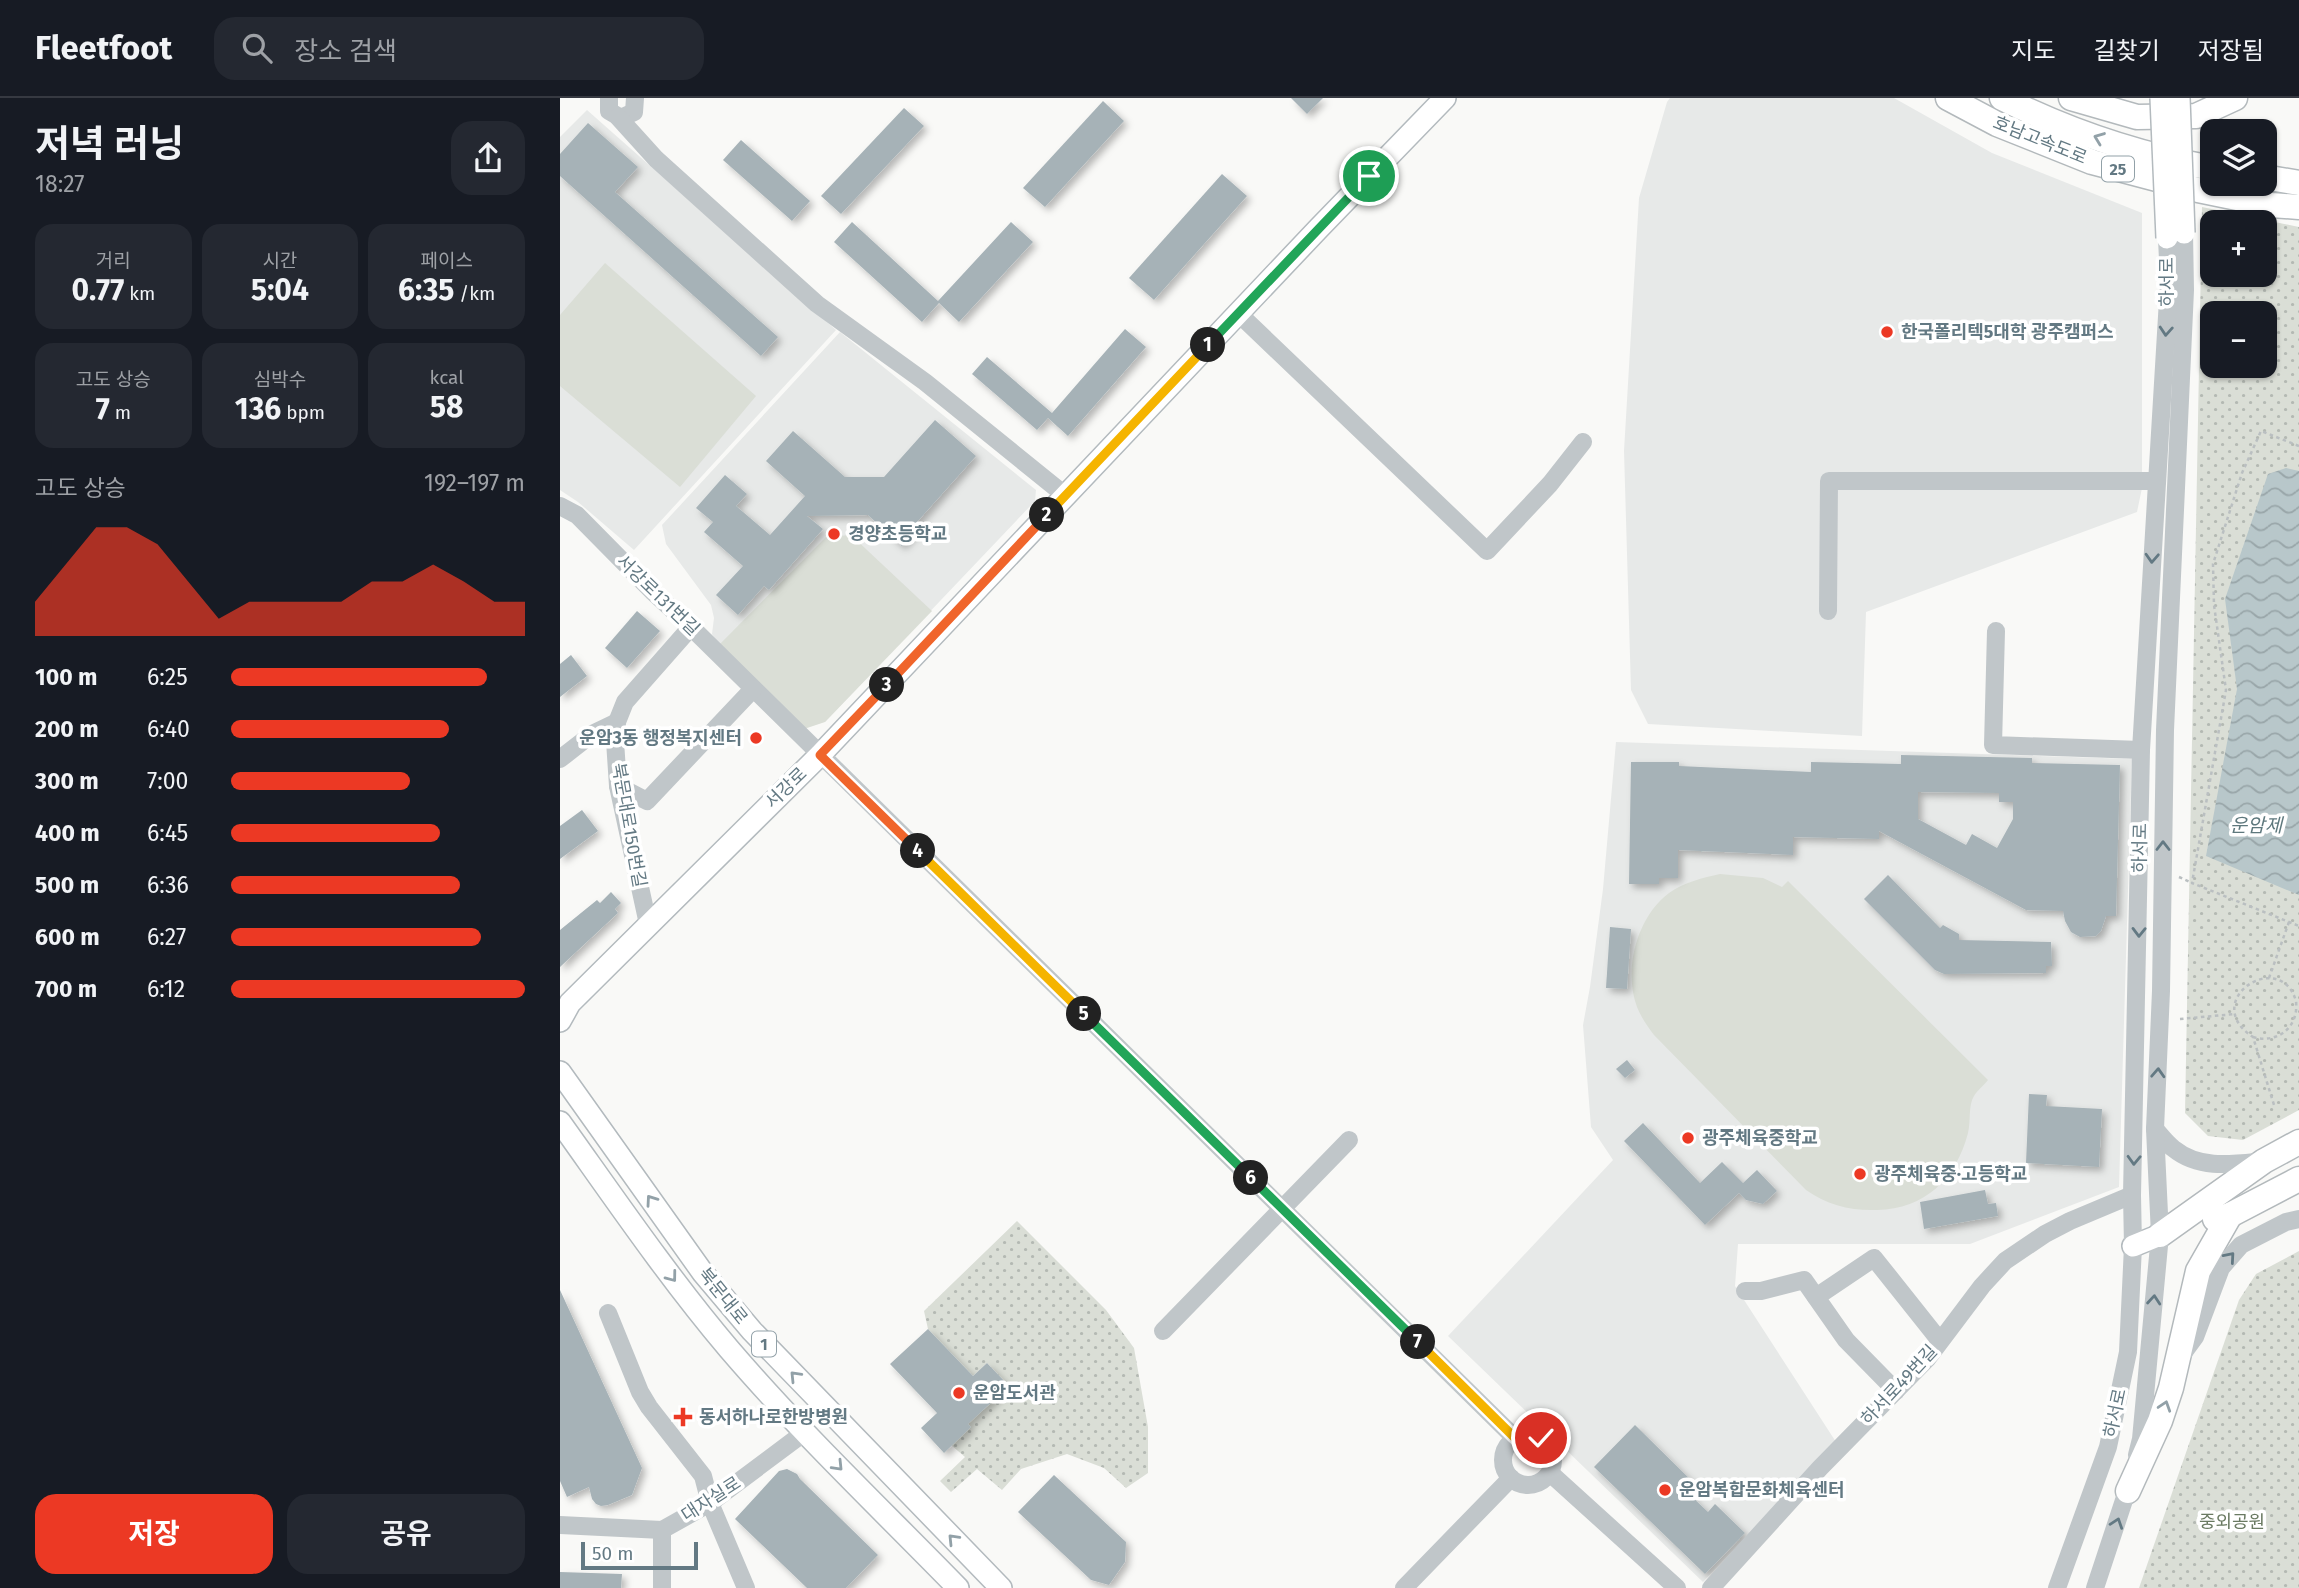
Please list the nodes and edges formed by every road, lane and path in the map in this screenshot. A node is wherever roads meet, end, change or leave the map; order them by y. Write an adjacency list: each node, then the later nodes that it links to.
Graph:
1 (1446, 98): 15 (main road, 서강로)
2 (1948, 98): 13 (highway, 호남고속도로 / 25)
3 (2002, 98): 10 (highway, 호남고속도로 / 25, one-way to 3)
4 (2071, 98): 7 (highway)
5 (2161, 98): 14 (main road, 하서로, bridge)
6 (2179, 98): 14 (main road, 하서로, bridge)
7 (2235, 98)
8 (640, 99): 9 (street)
9 (608, 105): 19 (street)
10 (2200, 165)
11 (2277, 179): 12 (highway)
12 (2299, 183)
13 (2299, 207)
14 (2176, 236): 18 (street, 하서로, one-way to 18); 42 (street, 하서로, one-way to 14)
15 (1238, 313): 16 (street); 19 (main road, 서강로)
16 (1583, 442)
17 (2299, 446): 30 (path)
18 (2157, 481): 21 (street); 26 (street, 하서로, one-way to 26)
19 (1066, 496): 27 (main road, 서강로)
20 (560, 506): 22 (street, 서강로131번길)
21 (1828, 611)
22 (691, 627): 24 (street, 서강로131번길); 25 (street, 북문대로150번길)
23 (1996, 632): 26 (street)
24 (753, 689): 27 (street, 서강로131번길); 29 (street)
25 (617, 723): 28 (street); 29 (street, 북문대로150번길)
26 (2141, 750): 47 (street, 하서로, one-way to 47)
27 (820, 755): 31 (main road, 서강로); 48 (street, 서강로131번길)
28 (560, 759)
29 (618, 786): 31 (street, 북문대로150번길)
30 (2289, 922): 32 (path); 33 (path)
31 (648, 924): 37 (main road, 서강로)
32 (2299, 926)
33 (2269, 978): 34 (path); 35 (path)
34 (2235, 1014): 36 (path); 38 (path)
35 (2298, 1014): 38 (path)
36 (2180, 1019)
37 (560, 1021)
38 (2253, 1037): 40 (path)
39 (560, 1072): 72 (main road, 북문대로 / 1, one-way to 39)
40 (2274, 1105)
41 (560, 1122): 60 (main road, 북문대로 / 1, one-way to 60)
42 (2155, 1129): 45 (street); 51 (street, 하서로)
43 (1349, 1140): 48 (street)
44 (2299, 1142): 45 (highway)
45 (2264, 1161): 51 (highway)
46 (2299, 1179): 49 (highway)
47 (2132, 1195): 52 (street, 하서로); 57 (street, 하서로49번길)
48 (1283, 1209): 56 (street); 61 (street, 서강로131번길)
49 (2230, 1214): 51 (highway); 58 (highway)
50 (2299, 1219): 58 (street, one-way to 50)
51 (2160, 1234): 52 (main road); 64 (street, 하서로, one-way to 51)
52 (2133, 1246): 75 (street, 하서로)
53 (1745, 1291): 54 (street)
54 (1816, 1297): 57 (street); 59 (street)
55 (608, 1313): 65 (street)
56 (1163, 1331)
57 (1940, 1341): 59 (street, 하서로49번길)
58 (2177, 1360): 64 (highway, one-way to 58)
59 (1896, 1391): 68 (street, 하서로49번길)
60 (805, 1432): 65 (street, 대자실로); 71 (main road, 북문대로 / 1, one-way to 71)
61 (1515, 1438): 62 (street); 63 (street)
62 (1550, 1473): 63 (street); 74 (street)
63 (1511, 1478): 73 (street)
64 (2128, 1491): 76 (street, 하서로, one-way to 64)
65 (710, 1503): 67 (street, 대자실로); 70 (street)
66 (560, 1525): 67 (street)
67 (662, 1530): 69 (street, 대자실로)
68 (1715, 1584)
69 (662, 1588)
70 (746, 1588)
71 (958, 1588)
72 (1001, 1588)
73 (1404, 1588)
74 (1677, 1588)
75 (2057, 1588)
76 (2095, 1588)

